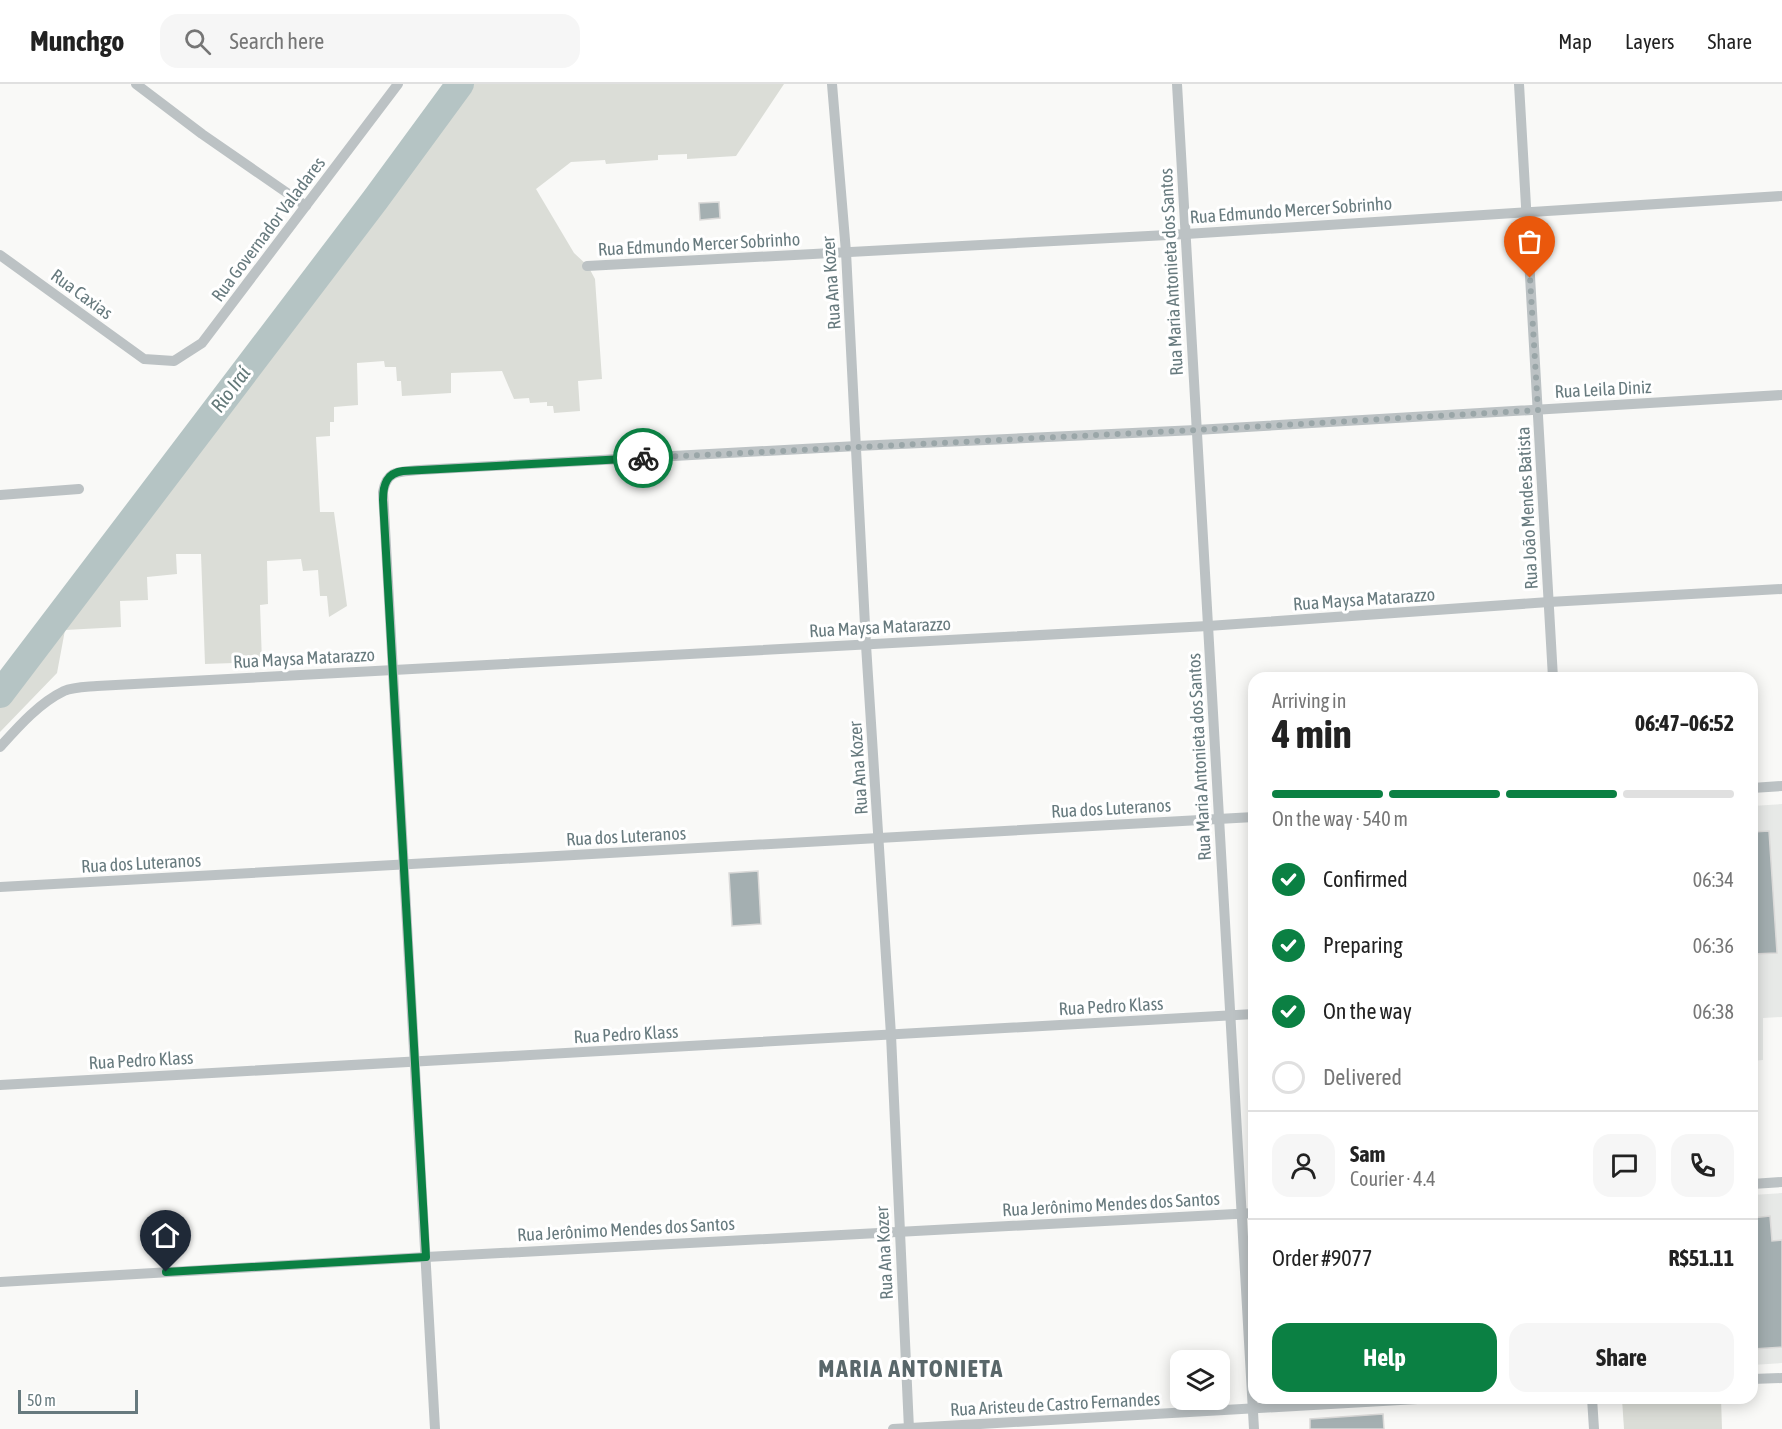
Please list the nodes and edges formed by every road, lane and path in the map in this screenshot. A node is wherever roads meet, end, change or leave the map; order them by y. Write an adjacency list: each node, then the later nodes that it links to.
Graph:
1 (136, 84): 7 (street)
2 (398, 84): 7 (street, Rua Governador Valadares)
3 (832, 84): 10 (street, Rua Ana Kozer)
4 (1177, 84): 9 (street, Rua Maria Antonieta dos Santos)
5 (1520, 84): 8 (street, Rua João Mendes Batista)
6 (1782, 195): 8 (street, Rua Edmundo Mercer Sobrinho)
7 (306, 206): 13 (street, Rua Governador Valadares)
8 (1527, 211): 9 (street, Rua Edmundo Mercer Sobrinho); 15 (street, Rua João Mendes Batista)
9 (1186, 234): 10 (street, Rua Edmundo Mercer Sobrinho); 16 (street, Rua Maria Antonieta dos Santos)
10 (846, 252): 12 (street, Rua Edmundo Mercer Sobrinho); 17 (street, Rua Ana Kozer)
11 (0, 255): 13 (street, Rua Caxias)
12 (587, 266)
13 (144, 359)
14 (1782, 395): 15 (street, Rua Leila Diniz)
15 (1538, 410): 16 (street, Rua Leila Diniz); 21 (street, Rua João Mendes Batista)
16 (1197, 430): 17 (street, Rua Leila Diniz); 22 (street, Rua Maria Antonieta dos Santos)
17 (857, 446): 23 (street, Rua Ana Kozer); 24 (street, Rua Leila Diniz)
18 (79, 489): 19 (street)
19 (0, 495)
20 (1782, 589): 21 (street, Rua Maysa Matarazzo)
21 (1549, 602): 22 (street, Rua Maysa Matarazzo); 25 (street, Rua João Mendes Batista)
22 (1208, 626): 23 (street, Rua Maysa Matarazzo); 30 (street, Rua Maria Antonieta dos Santos)
23 (866, 645): 24 (street, Rua Maysa Matarazzo); 31 (street, Rua Ana Kozer)
24 (393, 670): 26 (street, Rua Maysa Matarazzo); 32 (street)
25 (1553, 672)
26 (0, 747)
27 (1782, 786): 28 (street)
28 (1758, 788)
29 (1248, 817): 30 (street, Rua dos Luteranos)
30 (1220, 819): 31 (street, Rua dos Luteranos); 35 (street, Rua Maria Antonieta dos Santos)
31 (879, 838): 32 (street, Rua dos Luteranos); 36 (street, Rua Ana Kozer)
32 (404, 865): 33 (street, Rua dos Luteranos); 37 (street)
33 (0, 887)
34 (1248, 1014): 35 (street, Rua Pedro Klass)
35 (1231, 1015): 36 (street, Rua Pedro Klass); 41 (street, Rua Maria Antonieta dos Santos)
36 (891, 1035): 37 (street, Rua Pedro Klass); 43 (street, Rua Ana Kozer)
37 (415, 1062): 38 (street, Rua Pedro Klass); 44 (street)
38 (0, 1084)
39 (1782, 1182): 40 (street)
40 (1758, 1184)
41 (1248, 1202)
42 (1248, 1213): 43 (street, Rua Jerônimo Mendes dos Santos)
43 (900, 1231): 44 (street, Rua Jerônimo Mendes dos Santos); 54 (street, Rua Ana Kozer)
44 (426, 1257): 45 (street, Rua Jerônimo Mendes dos Santos); 52 (street)
45 (0, 1282)
46 (1782, 1378): 47 (street)
47 (1758, 1379)
48 (1253, 1404): 51 (street, Rua Maria Antonieta dos Santos)
49 (1336, 1404): 51 (street, Rua Aristeu de Castro Fernandes)
50 (1592, 1404): 56 (street)
51 (1253, 1409): 54 (street, Rua Aristeu de Castro Fernandes); 55 (street, Rua Maria Antonieta dos Santos)
52 (435, 1429)
53 (893, 1429): 54 (street, Rua Aristeu de Castro Fernandes)
54 (909, 1429)
55 (1254, 1429)
56 (1594, 1429)

